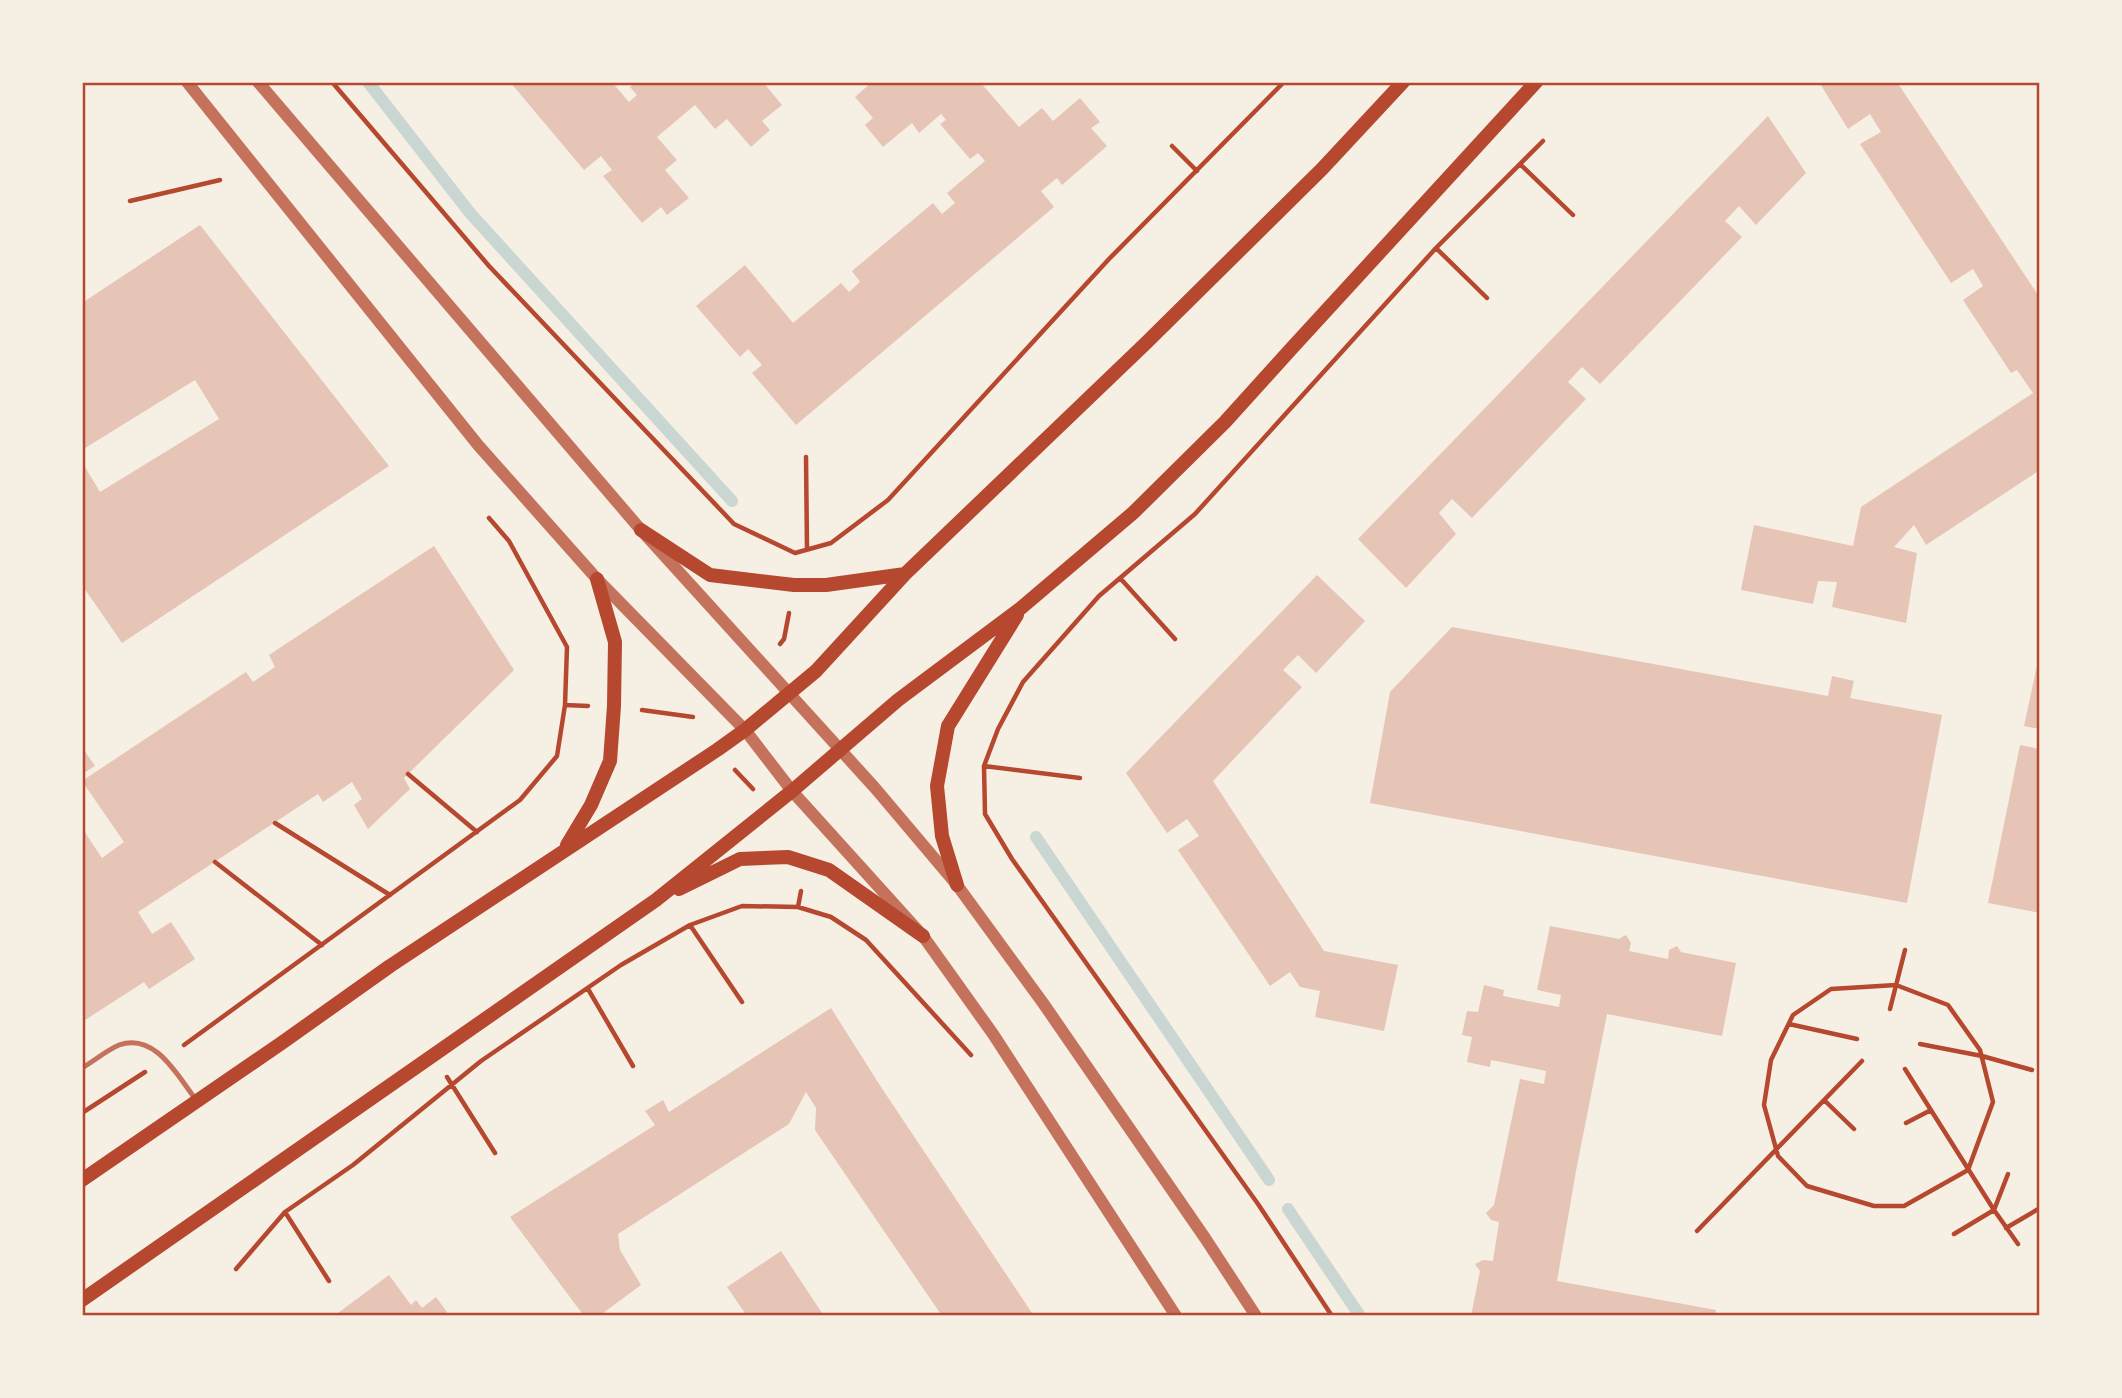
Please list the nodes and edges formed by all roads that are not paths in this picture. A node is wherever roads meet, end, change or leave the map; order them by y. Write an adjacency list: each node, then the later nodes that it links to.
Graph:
1 (187, 82): 7 (street)
2 (258, 82): 5 (street)
3 (1403, 82): 6 (main road)
4 (1536, 82): 8 (main road)
5 (641, 530): 6 (main road); 9 (street)
6 (905, 574): 9 (main road)
7 (597, 579): 10 (street); 13 (main road)
8 (1021, 608): 11 (main road); 14 (main road)
9 (788, 693): 10 (main road); 11 (street)
10 (745, 730): 12 (street); 13 (main road)
11 (840, 751): 12 (main road); 14 (street)
12 (792, 791): 15 (main road); 16 (street)
13 (565, 849): 18 (main road)
14 (957, 885): 22 (street)
15 (656, 900): 16 (main road); 20 (main road)
16 (923, 936): 21 (street)
17 (82, 1068): 18 (lane)
18 (197, 1101): 19 (main road)
19 (82, 1180)
20 (82, 1300)
21 (1176, 1316)
22 (1256, 1316)

